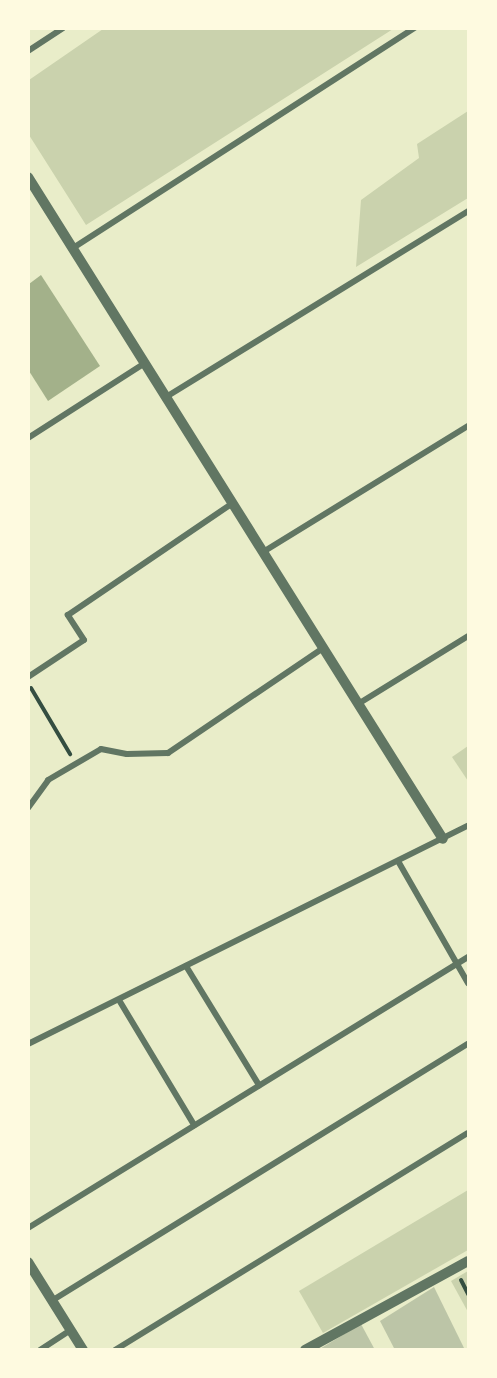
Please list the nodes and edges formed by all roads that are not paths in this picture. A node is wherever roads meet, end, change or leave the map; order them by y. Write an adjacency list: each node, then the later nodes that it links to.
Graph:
1 (63, 28): 3 (street)
2 (415, 28): 6 (street)
3 (28, 51)
4 (28, 177): 6 (street)
5 (468, 211): 8 (street)
6 (73, 248): 7 (street)
7 (145, 363): 8 (street); 10 (street)
8 (166, 397): 11 (street)
9 (468, 426): 12 (street)
10 (28, 438)
11 (233, 503): 12 (street); 15 (street)
12 (263, 552): 14 (street)
13 (468, 636): 16 (street)
14 (323, 648): 16 (street); 17 (street)
15 (28, 677)
16 (358, 704): 19 (street)
17 (28, 808)
18 (468, 826): 19 (street)
19 (443, 839): 20 (street)
20 (398, 861): 22 (street); 23 (street)
21 (468, 957): 22 (street)
22 (457, 964): 24 (street); 28 (street)
23 (186, 966): 25 (street); 28 (street)
24 (468, 983)
25 (119, 999): 26 (street); 29 (street)
26 (28, 1044)
27 (468, 1044): 34 (street)
28 (259, 1085): 29 (street)
29 (194, 1125): 31 (street)
30 (468, 1133): 38 (street)
31 (28, 1228)
32 (468, 1261): 39 (street)
33 (28, 1262): 34 (street)
34 (52, 1300): 35 (street)
35 (71, 1330): 36 (street); 37 (street)
36 (40, 1350)
37 (83, 1350)
38 (115, 1350)
39 (305, 1350)

